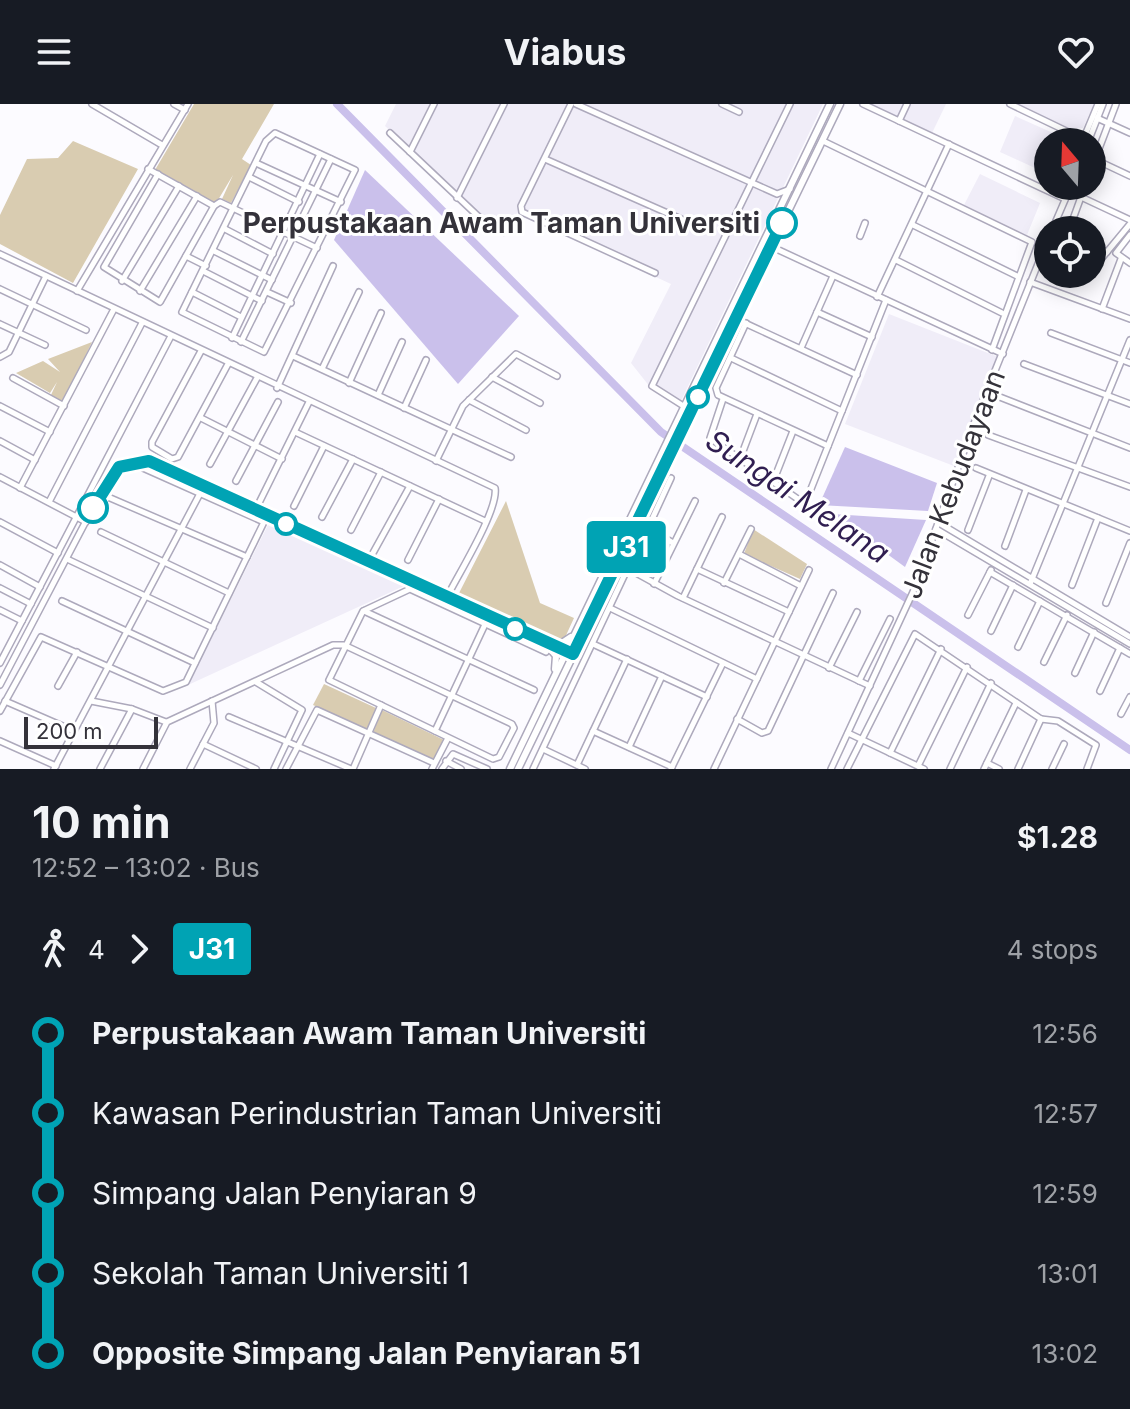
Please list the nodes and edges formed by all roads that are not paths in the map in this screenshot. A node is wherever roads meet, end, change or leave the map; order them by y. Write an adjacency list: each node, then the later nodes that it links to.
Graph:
1 (92, 104): 30 (street)
2 (174, 104): 16 (street)
3 (434, 104): 31 (street)
4 (504, 104): 50 (street)
5 (574, 104): 34 (street); 41 (street)
6 (722, 104): 17 (street)
7 (790, 104): 41 (street)
8 (830, 104): 45 (main road)
9 (840, 104): 28 (main road)
10 (863, 104): 20 (street)
11 (907, 104): 20 (street)
12 (1010, 104): 18 (street)
13 (1032, 104): 18 (street)
14 (1100, 104): 19 (street); 23 (street)
15 (1116, 104): 21 (street)
16 (186, 107): 30 (street)
17 (739, 112)
18 (1028, 112): 22 (street)
19 (1097, 118): 21 (street); 24 (street)
20 (899, 121): 29 (street)
21 (1107, 122): 25 (street); 27 (street)
22 (1059, 128)
23 (1090, 128)
24 (1091, 128)
25 (1105, 128)
26 (390, 133): 31 (street)
27 (1130, 133)
28 (823, 141): 47 (street); 67 (main road)
29 (949, 144): 42 (street); 47 (street)
30 (162, 145): 37 (street)
31 (410, 152): 50 (street)
32 (320, 154): 33 (street); 35 (street); 44 (street)
33 (331, 159): 46 (street); 53 (street)
34 (545, 159): 58 (street); 80 (street)
35 (256, 163): 40 (street); 44 (street)
36 (1106, 168): 39 (street)
37 (148, 169): 38 (street); 89 (street)
38 (158, 174): 43 (street); 86 (street)
39 (1130, 176)
40 (249, 177): 52 (street); 55 (street)
41 (751, 182): 48 (street); 152 (street)
42 (1034, 184)
43 (179, 186): 49 (street); 86 (street)
44 (306, 187): 46 (street); 52 (street)
45 (790, 189): 48 (street); 56 (main road)
46 (316, 191): 53 (street); 66 (street)
47 (927, 192): 61 (street); 84 (street)
48 (777, 194): 56 (street)
49 (197, 196): 54 (street); 90 (street)
50 (457, 198): 57 (street)
51 (1087, 200): 59 (street)
52 (299, 202): 63 (street)
53 (341, 202): 68 (street)
54 (214, 206): 55 (street); 73 (street)
55 (235, 207): 62 (street); 63 (street)
56 (780, 208): 152 (main road)
57 (480, 218)
58 (681, 219)
59 (1130, 222): 70 (street)
60 (865, 223): 65 (street)
61 (913, 225): 75 (street); 84 (street)
62 (225, 229): 69 (street); 72 (street)
63 (285, 232): 66 (street); 72 (street)
64 (1130, 235): 74 (street)
65 (860, 236)
66 (293, 237): 68 (street); 85 (street)
67 (770, 246): 83 (street); 106 (main road)
68 (317, 248): 98 (street)
69 (214, 251): 78 (street); 82 (street)
70 (1107, 252)
71 (0, 254): 81 (street)
72 (274, 255): 82 (street)
73 (186, 256): 78 (street); 90 (street)
74 (1119, 257): 76 (street); 101 (street)
75 (896, 260): 95 (street); 104 (street)
76 (1130, 263)
77 (333, 266): 125 (street)
78 (205, 268): 91 (street); 94 (street)
79 (1034, 272): 87 (street, Jalan Kebudayaan)
80 (655, 273)
81 (46, 276): 89 (street); 99 (street)
82 (264, 276): 85 (street); 94 (street)
83 (833, 276): 95 (street); 102 (street)
84 (1017, 276): 104 (street)
85 (272, 280): 92 (street)
86 (122, 281): 90 (street)
87 (1030, 282): 101 (street); 124 (street, Jalan Kebudayaan)
88 (0, 289): 99 (street)
89 (77, 291): 100 (street)
90 (140, 291)
91 (192, 292): 105 (street); 116 (street)
92 (267, 292): 97 (street); 98 (street)
93 (359, 292): 133 (street)
94 (253, 297): 97 (street); 105 (street)
95 (877, 297): 96 (street)
96 (886, 300): 115 (street); 122 (street)
97 (262, 301): 118 (street)
98 (291, 304): 118 (street)
99 (32, 305): 111 (street); 112 (street)
100 (114, 309): 108 (street); 151 (street)
101 (1102, 309): 107 (street)
102 (817, 312): 115 (street); 121 (street)
103 (381, 313): 139 (street)
104 (1003, 313): 122 (street)
105 (241, 317): 116 (street)
106 (736, 319): 109 (street); 152 (main road)
107 (1130, 319)
108 (142, 323): 114 (street); 196 (street)
109 (746, 323): 121 (street); 127 (street)
110 (0, 324): 112 (street)
111 (86, 330)
112 (19, 333): 120 (street); 126 (street)
113 (1051, 333): 129 (street)
114 (171, 336): 123 (street); 200 (street)
115 (872, 337): 134 (street)
116 (232, 338): 118 (street)
117 (1130, 340): 129 (street)
118 (241, 342)
119 (402, 342): 142 (street)
120 (45, 345)
121 (801, 348): 134 (street)
122 (992, 350): 124 (street)
123 (201, 351): 131 (street); 156 (street)
124 (1003, 354): 141 (street, Jalan Kebudayaan)
125 (293, 356): 133 (street); 140 (street)
126 (0, 357)
127 (731, 358): 144 (street); 154 (street)
128 (426, 360): 153 (street)
129 (1122, 360): 130 (street); 143 (street)
130 (1130, 363)
131 (228, 364): 138 (street); 156 (street)
132 (1024, 364): 143 (street)
133 (322, 369): 139 (street)
134 (857, 375): 154 (street)
135 (557, 376): 136 (street)
136 (492, 377): 145 (street); 148 (street)
137 (13, 378): 151 (street)
138 (257, 378): 140 (street); 159 (street)
139 (349, 383): 142 (street)
140 (277, 388): 147 (street)
141 (987, 392): 163 (street); 207 (street, Jalan Kebudayaan)
142 (378, 395): 153 (street)
143 (1107, 395): 149 (street); 163 (street)
144 (723, 399): 155 (street); 173 (street)
145 (469, 400): 157 (street); 158 (street)
146 (278, 402): 166 (street)
147 (309, 402): 162 (street); 175 (street)
148 (540, 403)
149 (1130, 404)
150 (0, 406): 161 (street)
151 (64, 406): 161 (street)
152 (689, 407): 180 (main road)
153 (404, 408): 157 (street)
154 (843, 411): 168 (street)
155 (757, 414): 160 (street); 173 (street)
156 (201, 418): 159 (street)
157 (451, 430): 170 (street); 175 (street)
158 (526, 430)
159 (227, 431): 166 (street); 176 (street)
160 (793, 431): 168 (street); 186 (street)
161 (50, 432): 174 (street)
162 (295, 432): 167 (street); 171 (street)
163 (1091, 433): 169 (street); 178 (street)
164 (988, 435): 178 (street)
165 (0, 441): 174 (street)
166 (254, 445): 171 (street); 185 (street)
167 (324, 446): 172 (street); 198 (street)
168 (828, 446): 186 (street)
169 (1130, 448)
170 (511, 457)
171 (282, 459): 199 (street)
172 (353, 459): 181 (street); 201 (street)
173 (740, 459): 186 (street)
174 (35, 460): 190 (street)
175 (436, 461): 204 (street)
176 (210, 464)
177 (143, 468): 193 (street)
178 (1077, 468): 189 (street); 197 (street)
179 (976, 469): 182 (street)
180 (659, 470): 226 (main road); 260 (main road)
181 (381, 472): 188 (street); 210 (street)
182 (989, 476): 191 (street); 211 (street)
183 (0, 477): 190 (street)
184 (671, 478): 214 (street)
185 (236, 481)
186 (773, 482)
187 (204, 486): 192 (street); 193 (street); 199 (street)
188 (410, 486): 194 (street); 223 (street)
189 (1130, 487)
190 (20, 488): 196 (street)
191 (1026, 490): 197 (street); 216 (street)
192 (101, 494): 206 (street); 208 (street)
193 (201, 494): 208 (street); 219 (street)
194 (439, 499): 204 (street); 221 (street)
195 (695, 501): 214 (street)
196 (49, 502): 200 (street)
197 (1062, 504): 203 (street); 232 (street)
198 (294, 506)
199 (256, 509): 223 (street)
200 (76, 517): 206 (street); 217 (street)
201 (322, 517)
202 (722, 517): 227 (street)
203 (1098, 518): 212 (street); 236 (street)
204 (485, 521): 244 (street)
205 (0, 522): 217 (street)
206 (86, 522): 220 (street)
207 (938, 526): 222 (street); 298 (street, Jalan Kebudayaan)
208 (183, 529): 219 (street); 224 (street)
209 (751, 529): 218 (street)
210 (351, 530)
211 (968, 530)
212 (1130, 531)
213 (101, 532): 224 (street)
214 (673, 543): 234 (street)
215 (1130, 543): 247 (street)
216 (1005, 546)
217 (58, 553): 238 (street)
218 (739, 554): 233 (street); 237 (street)
219 (247, 557): 240 (street)
220 (67, 559): 242 (street); 296 (street)
221 (408, 560)
222 (996, 561): 229 (street); 232 (street)
223 (368, 562): 244 (street)
224 (164, 564): 240 (street); 242 (street)
225 (0, 565): 238 (street)
226 (616, 566): 230 (street); 231 (street); 277 (main road)
227 (697, 569): 233 (street); 243 (street)
228 (809, 570): 237 (street)
229 (990, 572): 235 (street); 255 (street)
230 (625, 574): 231 (street); 250 (street)
231 (641, 578): 234 (street)
232 (1031, 582): 249 (street)
233 (724, 583): 253 (street)
234 (654, 584): 243 (street)
235 (1013, 585): 246 (street); 263 (street)
236 (1072, 585)
237 (801, 586): 253 (street)
238 (40, 587): 248 (street)
239 (0, 588): 248 (street)
240 (229, 593): 262 (street)
241 (833, 593): 279 (street)
242 (146, 597): 262 (street); 264 (street)
243 (683, 598): 268 (street)
244 (446, 599): 257 (street)
245 (62, 601): 264 (street)
246 (1040, 601): 256 (street); 272 (street)
247 (1106, 603)
248 (31, 604): 259 (street)
249 (1072, 606): 256 (street); 266 (street); 270 (street)
250 (610, 608): 269 (street); 285 (street)
251 (0, 610): 259 (street)
252 (363, 611): 261 (street); 271 (street); 281 (street)
253 (789, 612): 268 (street)
254 (857, 612): 288 (street)
255 (968, 615)
256 (1067, 616): 265 (street); 282 (street)
257 (488, 618): 261 (street); 267 (street)
258 (890, 619): 293 (street)
259 (22, 621): 283 (street)
260 (581, 621): 267 (main road); 277 (main road)
261 (484, 626): 276 (street); 281 (street)
262 (213, 628): 284 (street)
263 (991, 631)
264 (128, 632): 284 (street); 286 (street)
265 (1094, 632): 273 (street); 289 (street)
266 (1130, 637)
267 (544, 641): 277 (street); 295 (main road)
268 (774, 642): 279 (street); 291 (street)
269 (593, 644): 280 (street); 329 (street)
270 (1130, 644)
271 (344, 645): 292 (street); 301 (street); 308 (street)
272 (1018, 647)
273 (1120, 648): 278 (street); 300 (street)
274 (941, 649): 287 (street); 322 (street); 330 (street)
275 (77, 652): 286 (street); 297 (street); 304 (street)
276 (546, 652)
277 (570, 653): 295 (main road); 350 (main road)
278 (1130, 654)
279 (803, 656): 288 (street); 313 (street)
280 (627, 659): 290 (street); 318 (street)
281 (468, 661): 299 (street); 301 (street)
282 (1044, 662)
283 (0, 663)
284 (195, 663): 286 (street)
285 (723, 663): 291 (street); 302 (street)
286 (109, 667): 305 (street)
287 (967, 667): 294 (street); 338 (street)
288 (829, 668): 293 (street)
289 (1075, 673)
290 (662, 676): 302 (street); 328 (street)
291 (757, 679): 313 (street)
292 (255, 681): 306 (street); 324 (street)
293 (859, 681): 298 (street)
294 (991, 683): 307 (street); 355 (street)
295 (551, 684): 349 (main road)
296 (0, 685)
297 (58, 686)
298 (870, 686): 319 (street, Jalan Kebudayaan)
299 (534, 690)
300 (1100, 691)
301 (452, 697): 317 (street); 321 (street)
302 (707, 697): 336 (street)
303 (1130, 697): 311 (street)
304 (5, 701): 310 (street); 316 (street)
305 (91, 701): 309 (street); 316 (street)
306 (212, 701): 315 (street); 325 (street)
307 (1016, 703): 314 (street); 334 (street)
308 (381, 705): 317 (street); 320 (street)
309 (132, 709): 315 (street); 339 (street)
310 (0, 711)
311 (1121, 714)
312 (229, 717): 324 (street)
313 (737, 719): 353 (street)
314 (1041, 719): 357 (street); 359 (street)
315 (167, 722): 340 (street)
316 (74, 731): 335 (street)
317 (435, 731): 321 (street)
318 (593, 731): 328 (street); 332 (street)
319 (848, 733): 322 (street); 354 (street, Jalan Kebudayaan)
320 (368, 735): 327 (street); 333 (street); 345 (street)
321 (448, 738): 333 (street)
322 (861, 739): 330 (street); 337 (street)
323 (0, 741): 335 (street)
324 (288, 742): 327 (street); 343 (street)
325 (203, 744): 341 (street); 342 (street)
326 (1064, 744): 358 (street)
327 (297, 746): 344 (street); 345 (street)
328 (629, 747): 336 (street)
329 (543, 749): 332 (street); 351 (street)
330 (890, 753): 338 (street)
331 (446, 761): 346 (street); 347 (street); 348 (street)
332 (577, 765): 352 (street)
333 (433, 766)
334 (986, 766): 356 (street)
335 (55, 768)
336 (672, 768)
337 (850, 768)
338 (921, 768)
339 (100, 769)
340 (143, 769)
341 (190, 769)
342 (256, 769)
343 (274, 769)
344 (286, 769)
345 (352, 769)
346 (442, 769)
347 (461, 769)
348 (487, 769)
349 (510, 769)
350 (518, 769)
351 (533, 769)
352 (585, 769)
353 (714, 769)
354 (831, 769)
355 (950, 769)
356 (999, 769)
357 (1018, 769)
358 (1052, 769)
359 (1087, 769)

